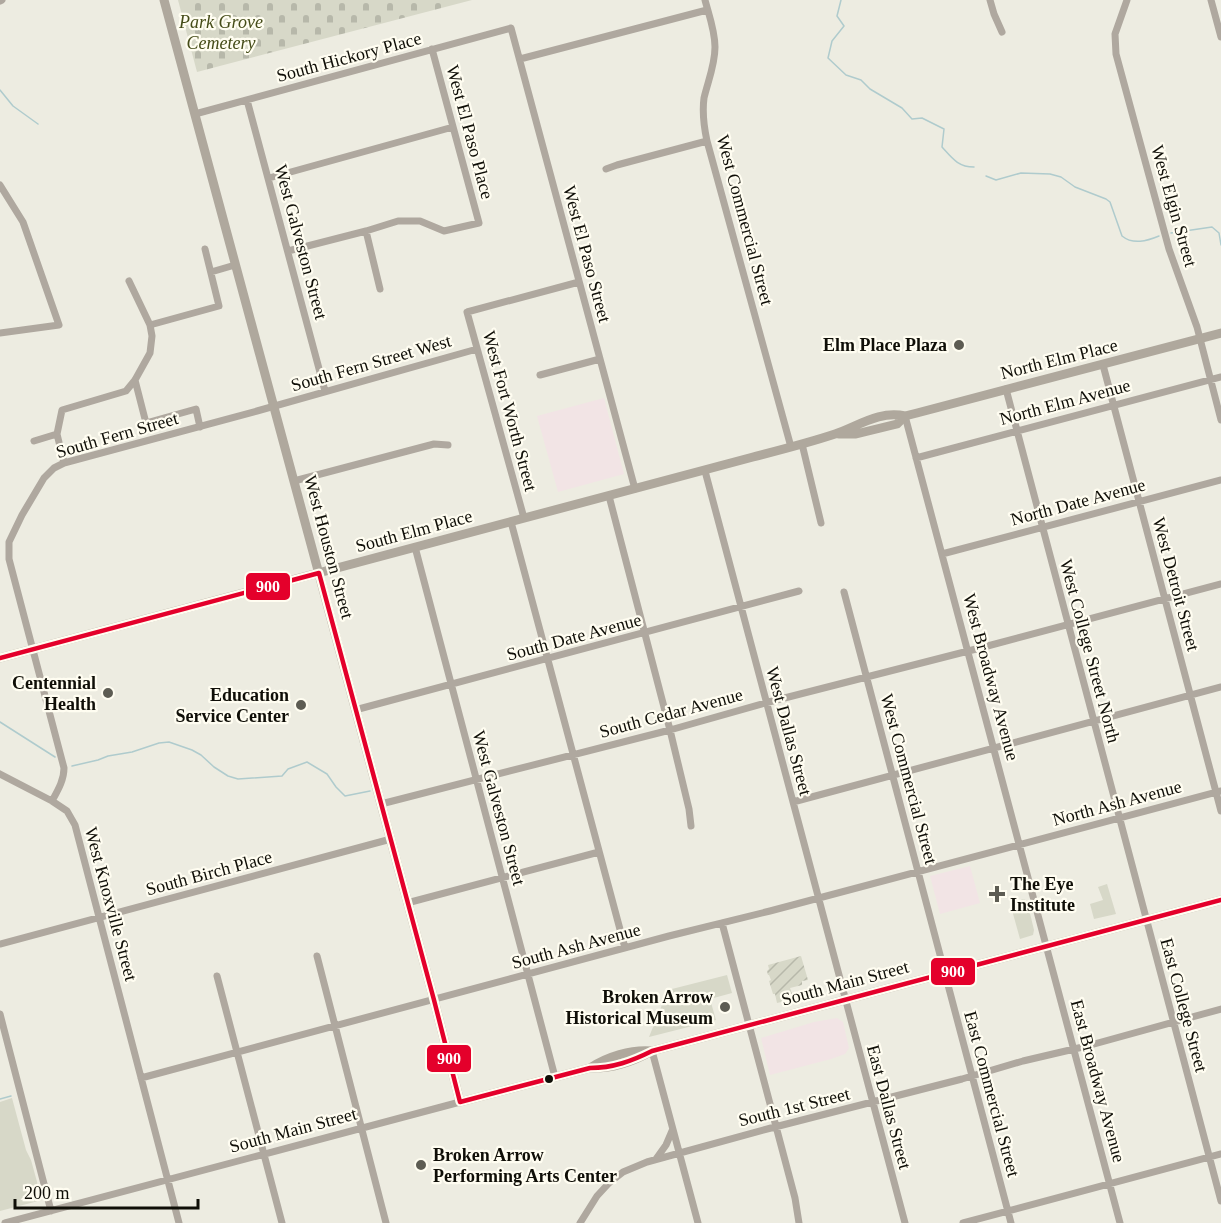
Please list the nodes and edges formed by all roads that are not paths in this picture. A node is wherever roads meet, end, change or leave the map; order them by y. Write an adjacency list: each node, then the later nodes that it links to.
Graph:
1 (164, 0): 13 (main road, West Houston Street)
2 (705, 0): 6 (street, West Commercial Street)
3 (990, 0): 8 (street)
4 (1127, 0): 30 (street, West Elgin Street)
5 (1211, 0): 9 (street)
6 (707, 10): 11 (street); 15 (street, West Commercial Street)
7 (511, 28): 10 (street, South Hickory Place); 11 (street, West El Paso Street)
8 (1002, 32)
9 (1221, 37)
10 (432, 49): 12 (street, South Hickory Place); 14 (street, West El Paso Place)
11 (520, 60): 25 (street, West El Paso Street)
12 (247, 100): 13 (street, South Hickory Place); 17 (street, West Galveston Street)
13 (195, 114): 22 (main road, West Houston Street)
14 (453, 127): 17 (street); 19 (street, West El Paso Place)
15 (707, 141): 16 (street); 50 (street, West Commercial Street)
16 (606, 169)
17 (269, 178): 21 (street, West Galveston Street)
18 (0, 185): 28 (street)
19 (366, 231): 21 (street); 26 (street)
20 (205, 249): 23 (street)
21 (288, 251): 39 (street, West Galveston Street)
22 (235, 265): 23 (street); 41 (main road, West Houston Street)
23 (211, 272): 27 (street)
24 (129, 281): 27 (street)
25 (579, 282): 31 (street, West Fort Worth Street); 32 (street, West El Paso Street)
26 (380, 289)
27 (150, 325): 37 (street)
28 (0, 333)
29 (1221, 333): 30 (main road, North Elm Place)
30 (1201, 339): 33 (main road, North Elm Place); 36 (street, West Elgin Street)
31 (477, 349): 39 (street, South Fern Street West); 59 (street, West Fort Worth Street)
32 (600, 359): 34 (street); 56 (street, West El Paso Street)
33 (1103, 365): 38 (main road, North Elm Place); 40 (street, West Detroit Street)
34 (540, 375)
35 (1221, 377): 36 (street, North Elm Avenue)
36 (1211, 379): 40 (street, North Elm Avenue); 43 (street, West Elgin Street)
37 (135, 380): 44 (street); 46 (street)
38 (1006, 389): 42 (main road, North Elm Place); 45 (street, West College Street North)
39 (325, 391): 41 (street, South Fern Street West)
40 (1113, 405): 45 (street, North Elm Avenue); 58 (street, West Detroit Street)
41 (273, 406): 44 (street, South Fern Street); 55 (main road, West Houston Street)
42 (905, 416): 48 (main road, South Elm Place); 51 (street, West Broadway Avenue)
43 (1221, 420)
44 (200, 427): 52 (street, South Fern Street)
45 (1016, 431): 51 (street, North Elm Avenue); 62 (street, West College Street North)
46 (57, 434): 47 (street); 52 (street)
47 (34, 441)
48 (802, 444): 50 (main road, South Elm Place); 61 (street)
49 (448, 446): 55 (street)
50 (790, 447): 53 (main road, South Elm Place)
51 (916, 458): 64 (street, West Broadway Avenue)
52 (64, 463): 73 (street, South Fern Street)
53 (705, 471): 56 (main road, South Elm Place); 70 (street, West Dallas Street)
54 (1221, 480): 58 (street, North Date Avenue)
55 (294, 482): 65 (main road, West Houston Street)
56 (635, 489): 57 (main road, South Elm Place)
57 (609, 496): 59 (main road, South Elm Place); 72 (street)
58 (1138, 501): 62 (street, North Date Avenue); 69 (street, West Detroit Street)
59 (524, 519): 60 (main road, South Elm Place)
60 (511, 522): 63 (main road, South Elm Place); 76 (street)
61 (821, 523)
62 (1042, 527): 64 (street, North Date Avenue); 71 (street, West College Street North)
63 (415, 547): 65 (main road, South Elm Place); 78 (street, West Galveston Street)
64 (942, 554): 74 (street, West Broadway Avenue)
65 (319, 573): 73 (main road, South Elm Place); 82 (main road, West Houston Street)
66 (1221, 584): 69 (street, South Cedar Avenue)
67 (800, 591): 70 (street, South Date Avenue)
68 (844, 592): 77 (street, West Commercial Street)
69 (1165, 598): 71 (street, South Cedar Avenue); 80 (street, West Detroit Street)
70 (740, 607): 72 (street, South Date Avenue); 81 (street, West Dallas Street)
71 (1068, 624): 74 (street, South Cedar Avenue); 83 (street, West College Street North)
72 (644, 633): 76 (street, South Date Avenue); 84 (street)
73 (34, 649): 75 (main road, South Elm Place); 91 (street)
74 (969, 651): 77 (street, South Cedar Avenue); 85 (street, West Broadway Avenue)
75 (0, 658)
76 (548, 659): 78 (street, South Date Avenue); 86 (street)
77 (866, 677): 81 (street, South Cedar Avenue); 88 (street, West Commercial Street)
78 (451, 685): 82 (street, South Date Avenue); 89 (street, West Galveston Street)
79 (1221, 687): 80 (street)
80 (1190, 695): 83 (street); 90 (street, West Detroit Street)
81 (766, 703): 84 (street, South Cedar Avenue); 92 (street, West Dallas Street)
82 (355, 710): 93 (main road, West Houston Street)
83 (1093, 721): 85 (street); 95 (street, West College Street North)
84 (670, 730): 86 (street, South Cedar Avenue); 96 (street)
85 (994, 748): 88 (street); 98 (street, West Broadway Avenue)
86 (574, 755): 89 (street, South Cedar Avenue); 99 (street)
87 (0, 774): 91 (street)
88 (892, 775): 92 (street); 100 (street, West Commercial Street)
89 (476, 780): 93 (street, South Cedar Avenue); 101 (street, West Galveston Street)
90 (1219, 791): 94 (street, West Detroit Street); 95 (street, North Ash Avenue)
91 (52, 801): 105 (street, West Knoxville Street)
92 (793, 802): 102 (street, West Dallas Street)
93 (381, 804): 97 (main road, West Houston Street)
94 (1221, 811)
95 (1119, 818): 98 (street, North Ash Avenue); 106 (street, West College Street North)
96 (692, 826)
97 (390, 839): 104 (main road, West Houston Street); 105 (street, South Birch Place)
98 (1020, 844): 100 (street, South Ash Avenue); 109 (street, West Broadway Avenue)
99 (599, 852): 101 (street); 110 (street)
100 (918, 872): 102 (street, South Ash Avenue); 112 (street, West Commercial Street)
101 (502, 878): 104 (street); 113 (street, West Galveston Street)
102 (818, 898): 107 (street, South Ash Avenue); 115 (street, West Dallas Street)
103 (1221, 900): 106 (main road, South Main Street)
104 (407, 903): 116 (main road, West Houston Street)
105 (99, 918): 108 (street, South Birch Place); 127 (street, West Knoxville Street)
106 (1146, 920): 109 (main road, South Main Street); 119 (street, East College Street)
107 (722, 923): 110 (street, South Ash Avenue); 121 (street)
108 (0, 944)
109 (1047, 946): 112 (main road, South Main Street); 122 (street, East Broadway Avenue)
110 (625, 948): 113 (street, South Ash Avenue)
111 (317, 956): 120 (street)
112 (945, 973): 115 (main road, South Main Street); 125 (street, East Commercial Street)
113 (528, 975): 116 (street, South Ash Avenue); 126 (street, West Galveston Street)
114 (217, 976): 124 (street)
115 (845, 999): 121 (main road, South Main Street); 129 (street, East Dallas Street)
116 (434, 1000): 120 (street, South Ash Avenue); 128 (main road, West Houston Street)
117 (1221, 1009): 119 (street, South 1st Street)
118 (0, 1014): 141 (street)
119 (1173, 1022): 122 (street, South 1st Street); 136 (street, East College Street)
120 (334, 1026): 124 (street, South Ash Avenue); 132 (street)
121 (749, 1026): 123 (main road, South Main Street); 130 (street)
122 (1074, 1048): 125 (street, South 1st Street); 139 (street, East Broadway Avenue)
123 (652, 1051): 126 (main road, South Main Street); 131 (street)
124 (238, 1053): 127 (street, South Ash Avenue); 135 (street)
125 (972, 1076): 129 (street, South 1st Street); 142 (street, East Commercial Street)
126 (555, 1077): 128 (main road, South Main Street)
127 (141, 1078): 138 (street, West Knoxville Street)
128 (460, 1102): 132 (street, South Main Street)
129 (873, 1103): 130 (street, South 1st Street); 150 (street, East Dallas Street)
130 (776, 1127): 133 (street, South 1st Street); 149 (street)
131 (672, 1128): 133 (street); 137 (street)
132 (362, 1129): 135 (street, South Main Street); 146 (street)
133 (679, 1153): 137 (street, South 1st Street); 148 (street)
134 (1221, 1154): 136 (street)
135 (264, 1155): 138 (street, South Main Street); 145 (street)
136 (1209, 1158): 139 (street); 140 (street, East College Street)
137 (656, 1160): 147 (street, South 1st Street)
138 (168, 1180): 141 (street, South Main Street); 144 (street, West Knoxville Street)
139 (1110, 1184): 142 (street); 153 (street, East Broadway Avenue)
140 (1221, 1201)
141 (51, 1211): 143 (street, South Main Street)
142 (1008, 1211): 151 (street); 152 (street, East Commercial Street)
143 (5, 1223)
144 (179, 1223)
145 (282, 1223)
146 (386, 1223)
147 (580, 1223)
148 (698, 1223)
149 (799, 1223)
150 (905, 1223)
151 (963, 1223)
152 (1011, 1223)
153 (1120, 1223)

